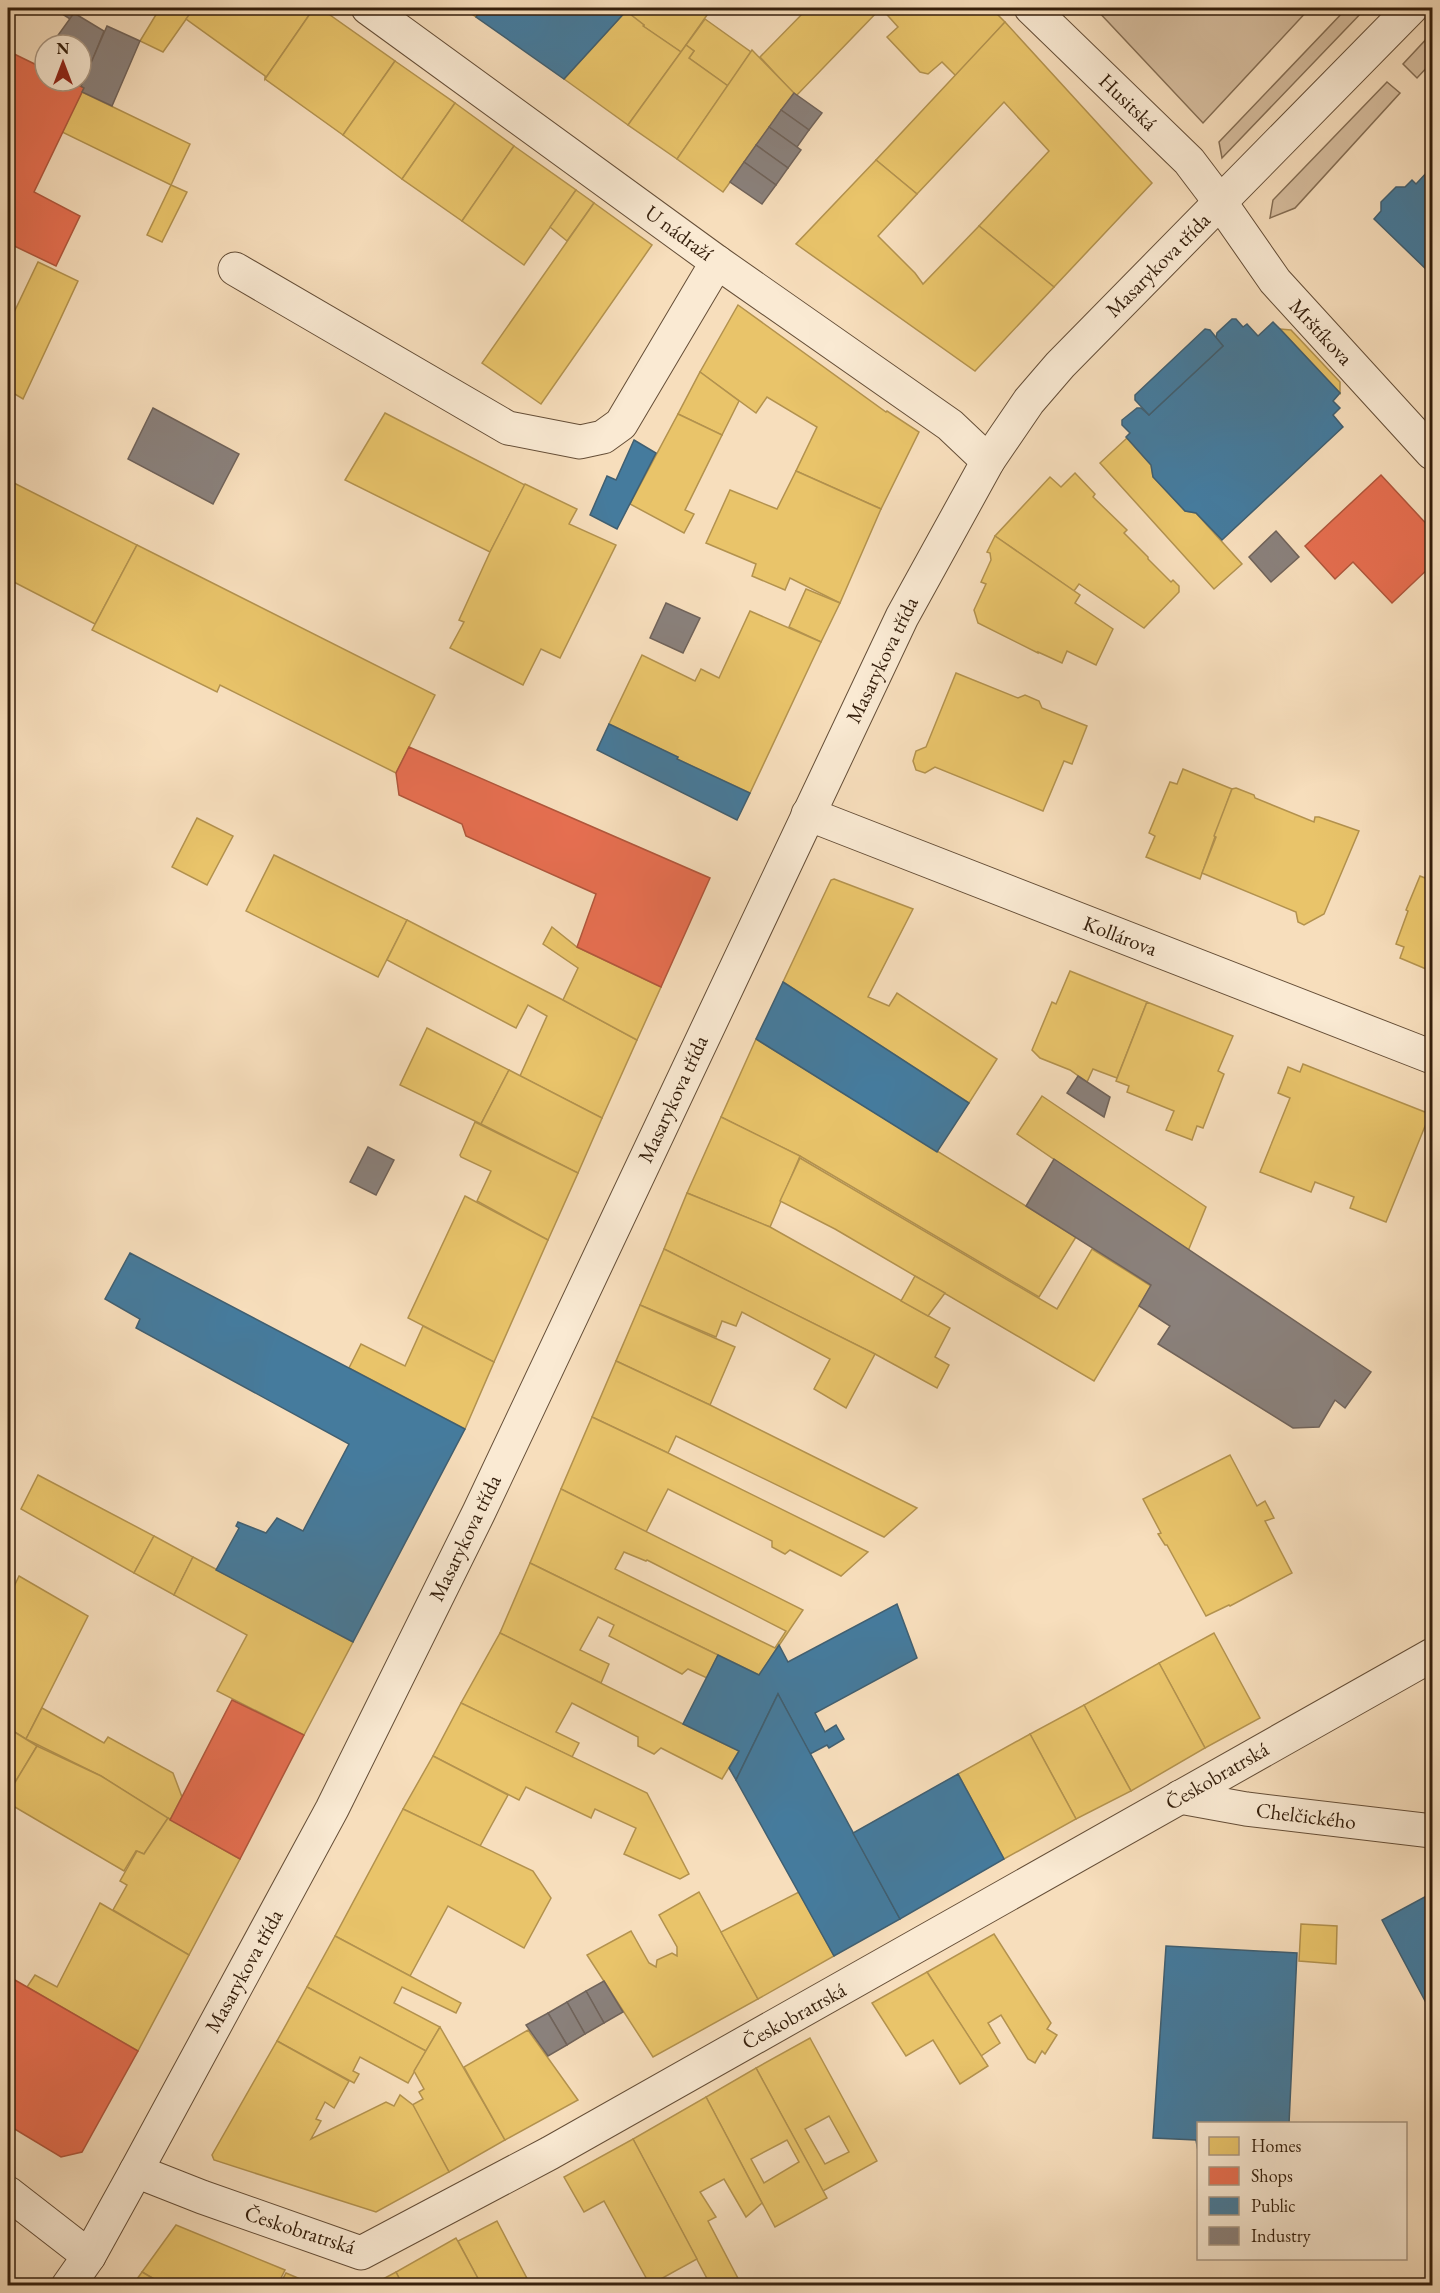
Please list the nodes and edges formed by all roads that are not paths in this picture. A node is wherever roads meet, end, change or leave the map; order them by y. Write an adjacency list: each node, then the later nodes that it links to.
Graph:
1 (368, 8): 5 (street, U nádraží)
2 (1031, 8): 4 (street, Husitská)
3 (1411, 8): 4 (street, Masarykova třída)
4 (1220, 202): 7 (street, Mrštíkova); 8 (street, Masarykova třída)
5 (717, 262): 6 (street); 8 (street, U nádraží)
6 (235, 269)
7 (1432, 453)
8 (988, 461): 9 (street, Masarykova třída)
9 (808, 814): 10 (street, Kollárova); 14 (street, Masarykova třída)
10 (1432, 1058)
11 (1432, 1655): 12 (street, Českobratrská)
12 (1180, 1797): 13 (street, Chelčického); 14 (street, Českobratrská)
13 (1432, 1831)
14 (136, 2171): 16 (street, Masarykova třída)
15 (8, 2193): 16 (street)
16 (89, 2256): 17 (street, Masarykova třída)
17 (68, 2286)

